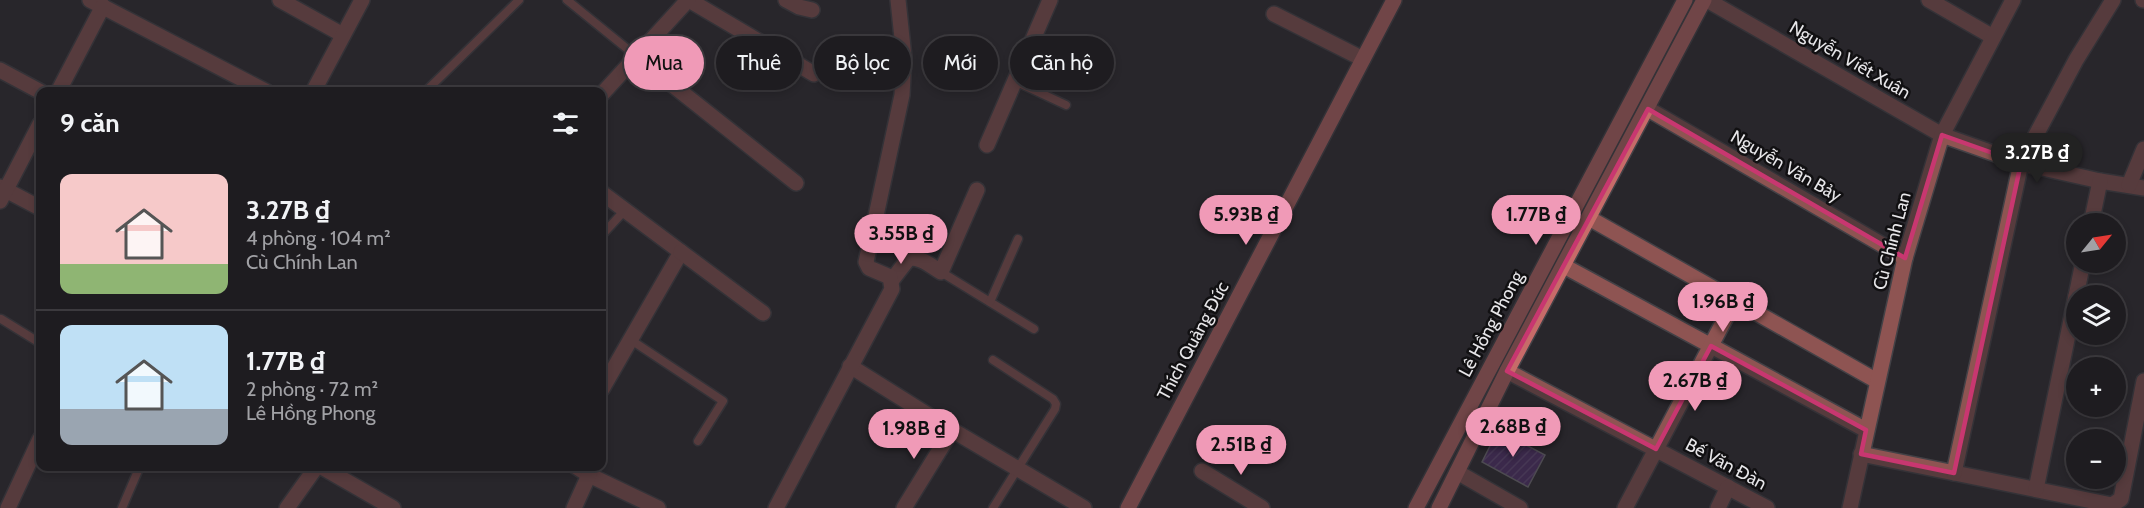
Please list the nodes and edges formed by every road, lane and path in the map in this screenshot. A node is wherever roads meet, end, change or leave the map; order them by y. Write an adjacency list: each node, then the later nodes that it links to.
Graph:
1 (280, 0): 18 (street)
2 (362, 0): 18 (street)
3 (519, 0): 30 (lane)
4 (567, 0): 22 (lane)
5 (688, 0): 19 (street); 26 (street)
6 (786, 0): 16 (street)
7 (898, 0): 59 (street)
8 (1050, 0): 20 (street)
9 (1394, 0): 23 (main road, Thích Quảng Đức)
10 (1685, 0): 70 (main road, Lê Hồng Phong)
11 (1706, 0): 37 (main road, Lê Hồng Phong); 39 (street, Nguyễn Viết Xuân)
12 (1929, 0): 21 (street)
13 (2013, 0): 21 (street, Cù Chính Lan)
14 (2113, 0): 42 (street)
15 (97, 3): 27 (street); 28 (street)
16 (812, 10)
17 (1274, 14): 23 (street)
18 (344, 34): 29 (street)
19 (655, 36)
20 (1034, 36)
21 (1993, 38): 39 (street, Cù Chính Lan)
22 (624, 46)
23 (1363, 59): 103 (main road, Thích Quảng Đức)
24 (624, 69): 32 (street)
25 (0, 70): 31 (street)
26 (814, 74)
27 (60, 87)
28 (257, 87)
29 (316, 87)
30 (430, 87)
31 (36, 89)
32 (606, 90)
33 (679, 90): 44 (street)
34 (1011, 90): 40 (street)
35 (1034, 90): 36 (lane)
36 (1066, 105)
37 (1648, 109): 52 (main road, Lê Hồng Phong); 56 (street, Nguyễn Văn Bảy)
38 (36, 131): 47 (street)
39 (1942, 135): 42 (street, Nguyễn Viết Xuân); 56 (street, Cù Chính Lan)
40 (987, 145)
41 (2144, 149): 45 (street)
42 (2021, 163): 43 (street, Nguyễn Viết Xuân); 89 (street)
43 (2100, 181): 45 (street, Nguyễn Viết Xuân); 51 (street)
44 (796, 183)
45 (2136, 187)
46 (977, 190): 58 (street)
47 (2, 192): 49 (street)
48 (606, 196): 50 (street)
49 (36, 206)
50 (625, 210): 53 (lane); 55 (street)
51 (2093, 213)
52 (1589, 218): 57 (main road, Lê Hồng Phong); 60 (street)
53 (606, 231)
54 (1018, 239): 61 (lane)
55 (681, 252): 62 (street); 65 (street)
56 (1905, 258): 73 (street, Cù Chính Lan)
57 (1564, 266): 68 (street); 72 (main road, Lê Hồng Phong)
58 (941, 272): 59 (street); 61 (lane)
59 (892, 280): 71 (street)
60 (1735, 300): 68 (street); 73 (street)
61 (990, 302): 64 (lane)
62 (763, 313)
63 (1, 319): 66 (lane)
64 (1034, 329)
65 (631, 340): 75 (street); 78 (lane)
66 (36, 341)
67 (2066, 344): 92 (street)
68 (1711, 346): 77 (street); 80 (street)
69 (993, 360): 82 (lane)
70 (1493, 363): 72 (main road); 105 (main road, Lê Hồng Phong)
71 (850, 366): 76 (street); 99 (street)
72 (1507, 371): 80 (street, Bế Văn Đàn); 88 (main road, Lê Hồng Phong)
73 (1877, 381): 77 (street, Cù Chính Lan)
74 (2144, 381): 92 (street)
75 (606, 382)
76 (952, 430): 82 (street); 100 (street)
77 (1866, 430): 81 (street, Cù Chính Lan)
78 (698, 441)
79 (36, 448): 93 (street)
80 (1656, 449): 91 (street, Bế Văn Đàn); 108 (street)
81 (1861, 454): 89 (street); 111 (street, Cù Chính Lan)
82 (1018, 470): 101 (lane); 102 (street)
83 (138, 471): 94 (lane)
84 (315, 471): 95 (street)
85 (328, 471): 96 (street)
86 (582, 471): 90 (street)
87 (1202, 471): 104 (street)
88 (1457, 472): 106 (main road, Lê Hồng Phong); 107 (street)
89 (1954, 473): 92 (street)
90 (589, 476): 97 (street); 98 (street)
91 (1728, 488): 109 (street); 110 (street, Bế Văn Đàn)
92 (2036, 489)
93 (8, 508)
94 (122, 508)
95 (287, 508)
96 (393, 508)
97 (574, 508)
98 (658, 508)
99 (776, 508)
100 (903, 508)
101 (993, 508)
102 (1084, 508)
103 (1128, 508)
104 (1262, 508)
105 (1416, 508)
106 (1439, 508)
107 (1520, 508)
108 (1625, 508)
109 (1718, 508)
110 (1767, 508)
111 (1850, 508)

